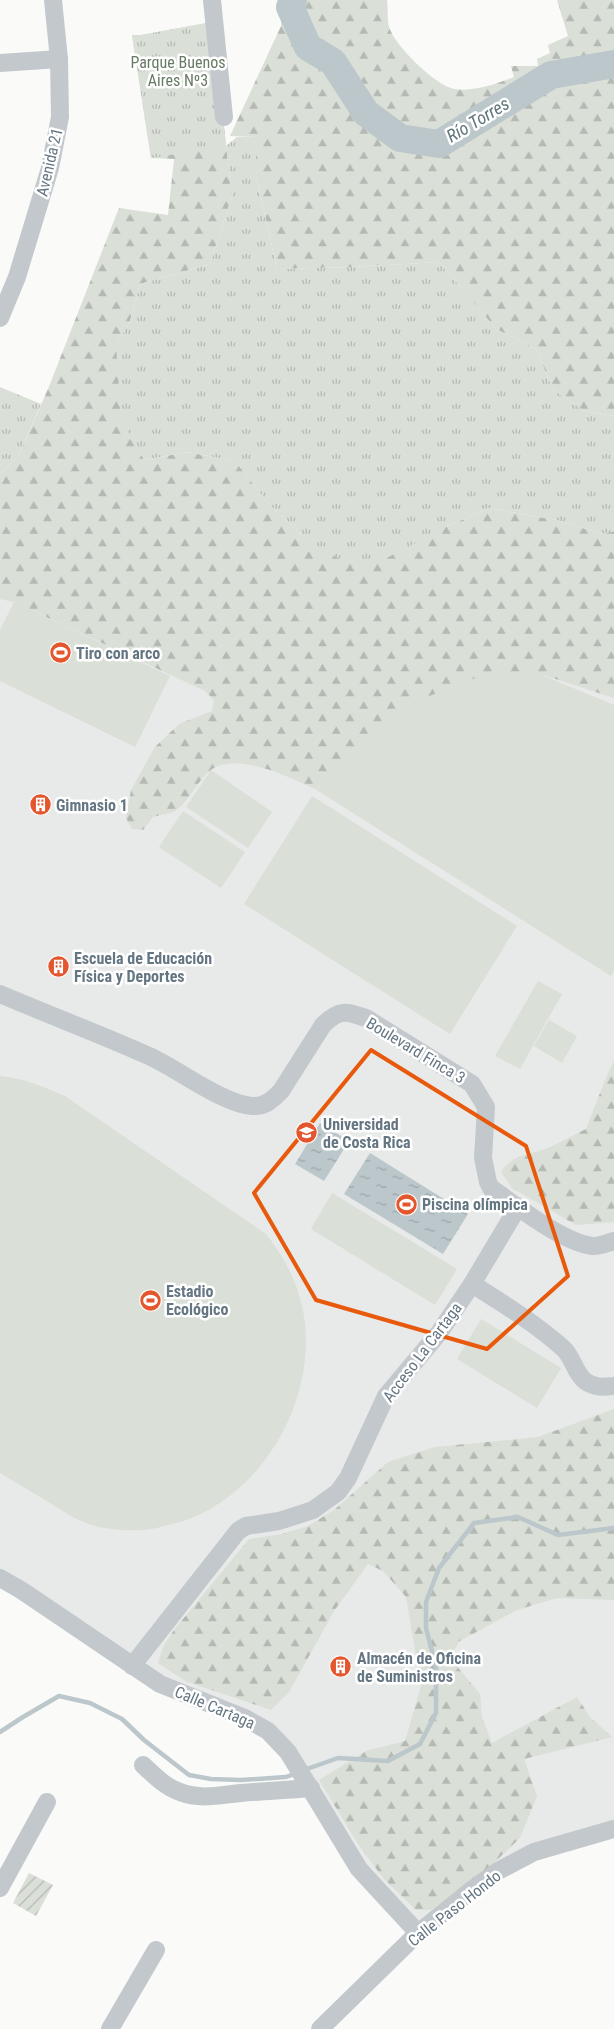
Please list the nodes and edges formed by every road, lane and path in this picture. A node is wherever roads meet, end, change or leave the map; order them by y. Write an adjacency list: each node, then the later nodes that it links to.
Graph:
1 (53, 0): 3 (street, Avenida 21)
2 (212, 0): 5 (street)
3 (59, 58): 4 (street); 6 (street, Avenida 21)
4 (0, 63)
5 (224, 117)
6 (0, 318)
7 (0, 994): 8 (street, Boulevard Finca 3)
8 (9, 1001): 9 (street, Boulevard Finca 3)
9 (518, 1207): 10 (street, Boulevard Finca 3); 11 (street, Acceso La Cartaga)
10 (614, 1241)
11 (472, 1284): 12 (street); 14 (street, Acceso La Cartaga)
12 (614, 1386)
13 (0, 1578): 14 (street, Calle Cartaga)
14 (132, 1666): 16 (street, Calle Cartaga)
15 (143, 1765): 16 (street)
16 (311, 1788): 20 (street, Calle Cartaga)
17 (47, 1802): 19 (street)
18 (614, 1829): 20 (street, Calle Paso Hondo)
19 (0, 1888)
20 (418, 1933): 23 (street, Calle Paso Hondo)
21 (156, 1950): 22 (street)
22 (110, 2029)
23 (320, 2029)

